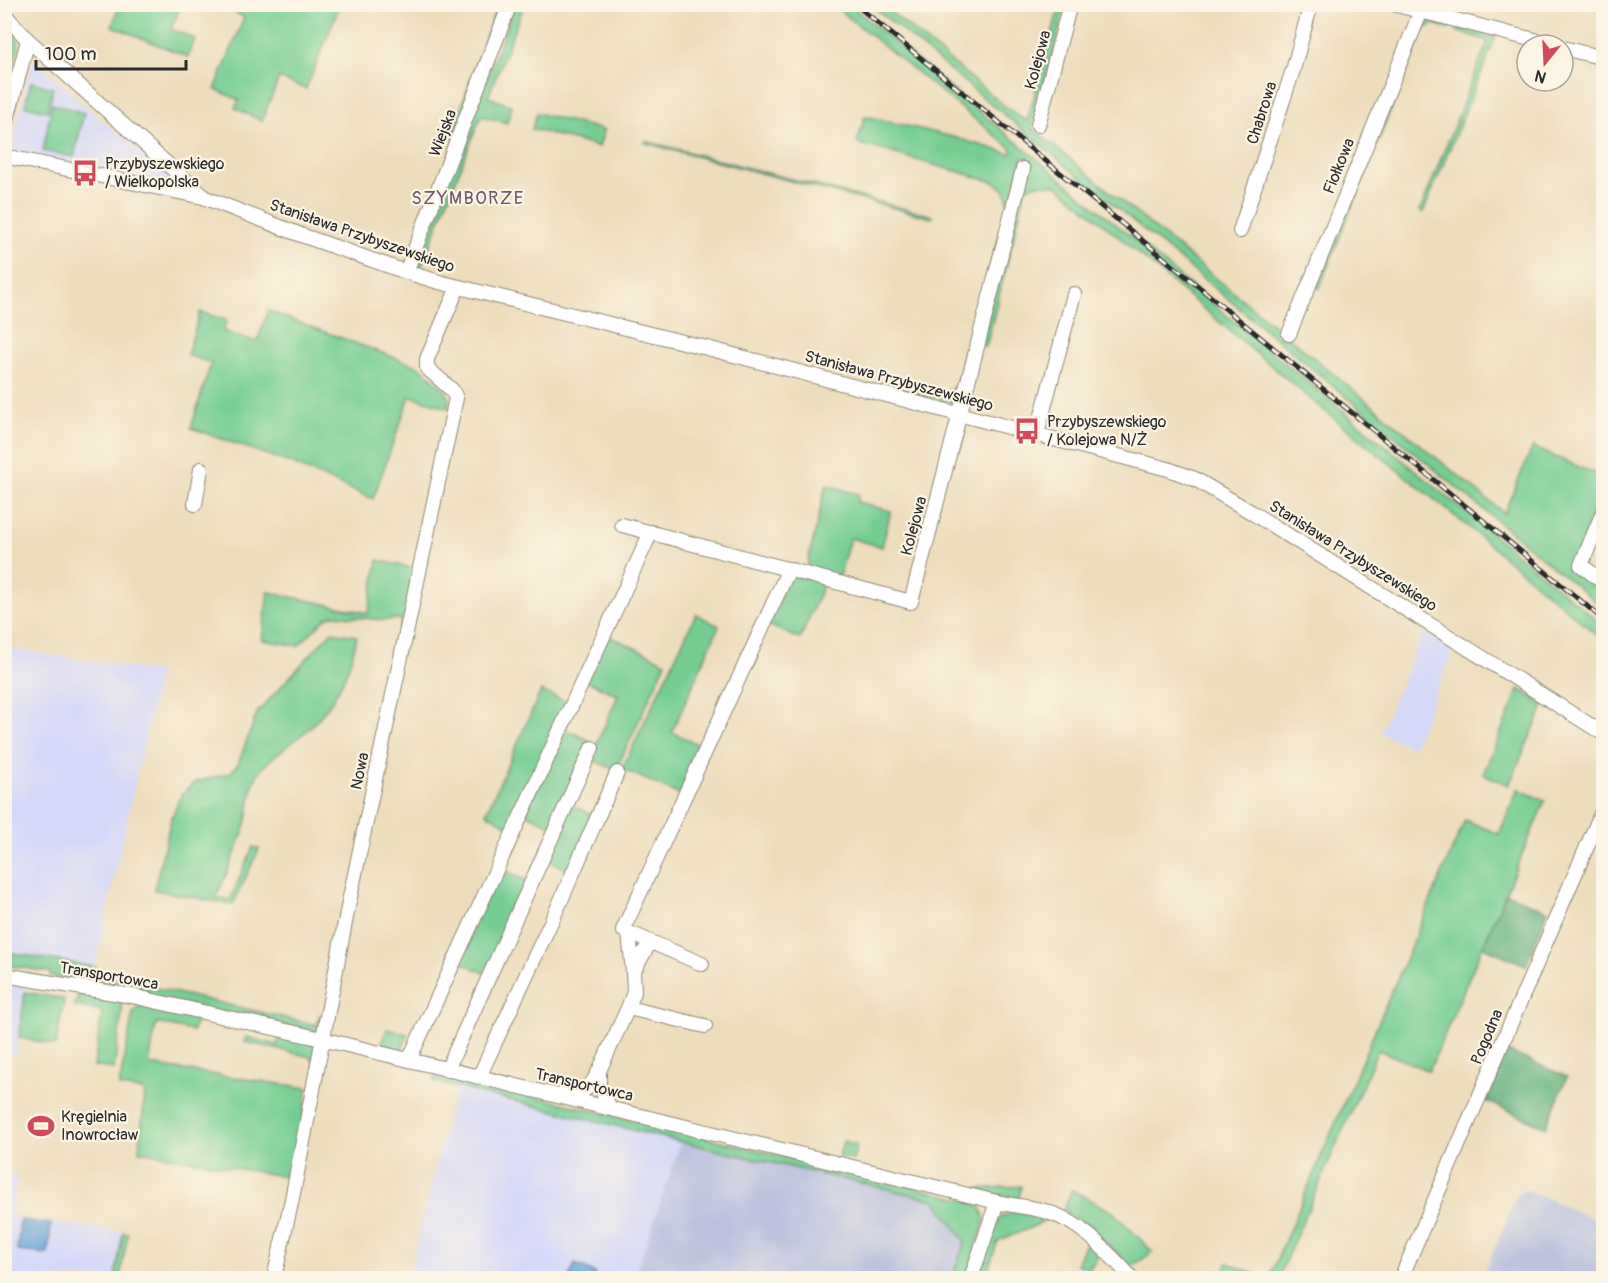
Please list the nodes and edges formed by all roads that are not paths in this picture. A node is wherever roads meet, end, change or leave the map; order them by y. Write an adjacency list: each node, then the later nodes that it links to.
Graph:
1 (510, 4): 17 (street, Wiejska)
2 (1070, 4): 11 (street, Kolejowa)
3 (1311, 4): 16 (street, Chabrowa)
4 (1393, 4): 5 (street)
5 (1421, 11): 7 (street); 20 (street, Fiołkowa)
6 (4, 14): 8 (street, Stanisława Przybyszewskiego)
7 (1515, 35)
8 (28, 40): 12 (street); 15 (street, Stanisława Przybyszewskiego)
9 (1575, 51): 10 (street)
10 (1604, 58)
11 (1038, 125)
12 (4, 131)
13 (4, 156): 15 (street, Stanisława Przybyszewskiego)
14 (1023, 169): 21 (street, Kolejowa)
15 (203, 197): 17 (street, Stanisława Przybyszewskiego)
16 (1240, 231)
17 (406, 273): 18 (street, Stanisława Przybyszewskiego)
18 (458, 286): 21 (street, Stanisława Przybyszewskiego); 41 (street, Nowa)
19 (1074, 294): 22 (street)
20 (1290, 334)
21 (960, 413): 22 (street, Stanisława Przybyszewskiego); 28 (street, Kolejowa)
22 (1037, 434): 30 (street, Stanisława Przybyszewskiego)
23 (201, 469): 24 (street)
24 (195, 504)
25 (1604, 510): 29 (street)
26 (622, 525): 27 (street, Kolejowa)
27 (651, 532): 28 (street, Kolejowa); 42 (street)
28 (789, 569): 34 (street)
29 (1604, 583)
30 (1604, 734)
31 (592, 748): 43 (street)
32 (617, 773): 45 (street)
33 (1604, 807): 52 (street, Pogodna)
34 (629, 933): 35 (street); 37 (street)
35 (650, 942): 36 (street); 37 (street)
36 (702, 964)
37 (633, 972): 39 (street)
38 (4, 975): 41 (street, Transportowca)
39 (628, 1008): 40 (street); 44 (street)
40 (705, 1026)
41 (322, 1039): 42 (street, Transportowca); 49 (street, Nowa)
42 (409, 1060): 43 (street, Transportowca)
43 (447, 1070): 45 (street, Transportowca)
44 (599, 1071): 46 (street); 47 (street)
45 (479, 1077): 46 (street, Transportowca)
46 (548, 1094): 47 (street, Transportowca)
47 (610, 1108): 48 (street, Transportowca)
48 (997, 1202): 50 (street); 51 (street, Transportowca)
49 (274, 1278)
50 (971, 1278)
51 (1132, 1278)
52 (1401, 1278)

